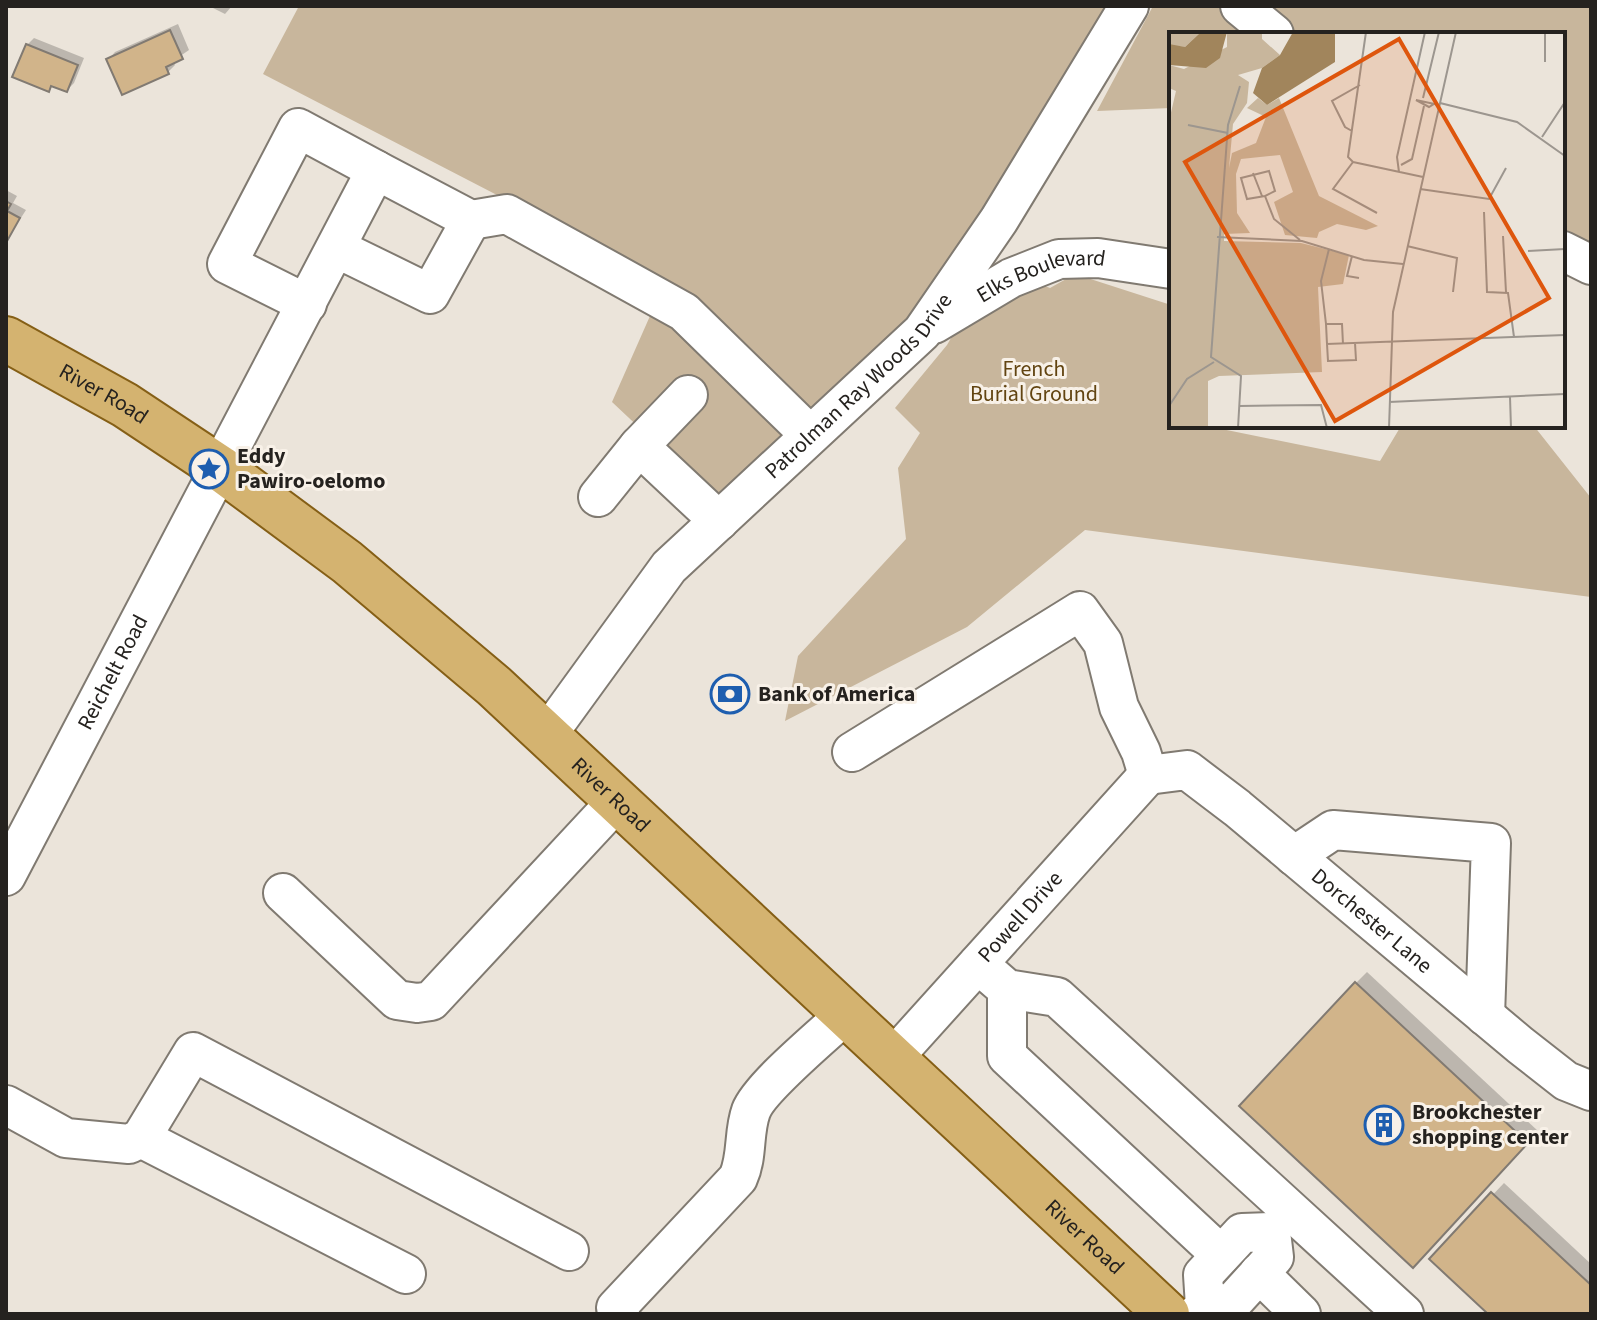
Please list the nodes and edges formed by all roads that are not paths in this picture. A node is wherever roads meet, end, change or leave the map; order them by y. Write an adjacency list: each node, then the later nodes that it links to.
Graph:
1 (1129, 6): 11 (street, Patrolman Ray Woods Drive)
2 (1240, 6): 3 (street)
3 (1272, 32)
4 (376, 170): 5 (street); 6 (street, Reichelt Road); 10 (street)
5 (471, 220): 6 (street); 14 (street)
6 (336, 248): 10 (street, Reichelt Road)
7 (1565, 252): 8 (street)
8 (1591, 265)
9 (1169, 269): 11 (street, Elks Boulevard)
10 (307, 304): 16 (street, Reichelt Road)
11 (922, 332): 14 (street, Patrolman Ray Woods Drive)
12 (6, 339): 16 (main road, River Road)
13 (688, 395): 15 (street)
14 (810, 435): 18 (street, Patrolman Ray Woods Drive)
15 (639, 446): 17 (street); 18 (street)
16 (220, 468): 19 (main road, River Road); 24 (street, Reichelt Road)
17 (598, 497)
18 (719, 521): 19 (street, Patrolman Ray Woods Drive)
19 (547, 735): 22 (main road, River Road)
20 (852, 752): 21 (street)
21 (1148, 775): 23 (street, Dorchester Lane); 26 (street, Powell Drive)
22 (617, 801): 25 (street); 28 (main road, River Road)
23 (1294, 856): 29 (street, Dorchester Lane); 29 (street)
24 (6, 876)
25 (283, 893)
26 (978, 964): 27 (street); 30 (street, Powell Drive)
27 (1007, 989): 34 (street); 36 (street)
28 (846, 1014): 30 (main road, River Road); 40 (street)
29 (1485, 1016): 31 (street, Dorchester Lane)
30 (893, 1058): 39 (main road, River Road)
31 (1591, 1091)
32 (6, 1105): 33 (street)
33 (141, 1138): 35 (street); 38 (street)
34 (1280, 1221): 36 (street); 37 (street); 42 (street)
35 (569, 1251)
36 (1221, 1255): 39 (street)
37 (1259, 1273): 39 (street); 41 (street)
38 (406, 1274)
39 (1190, 1311)
40 (620, 1314)
41 (1301, 1314)
42 (1404, 1314)

